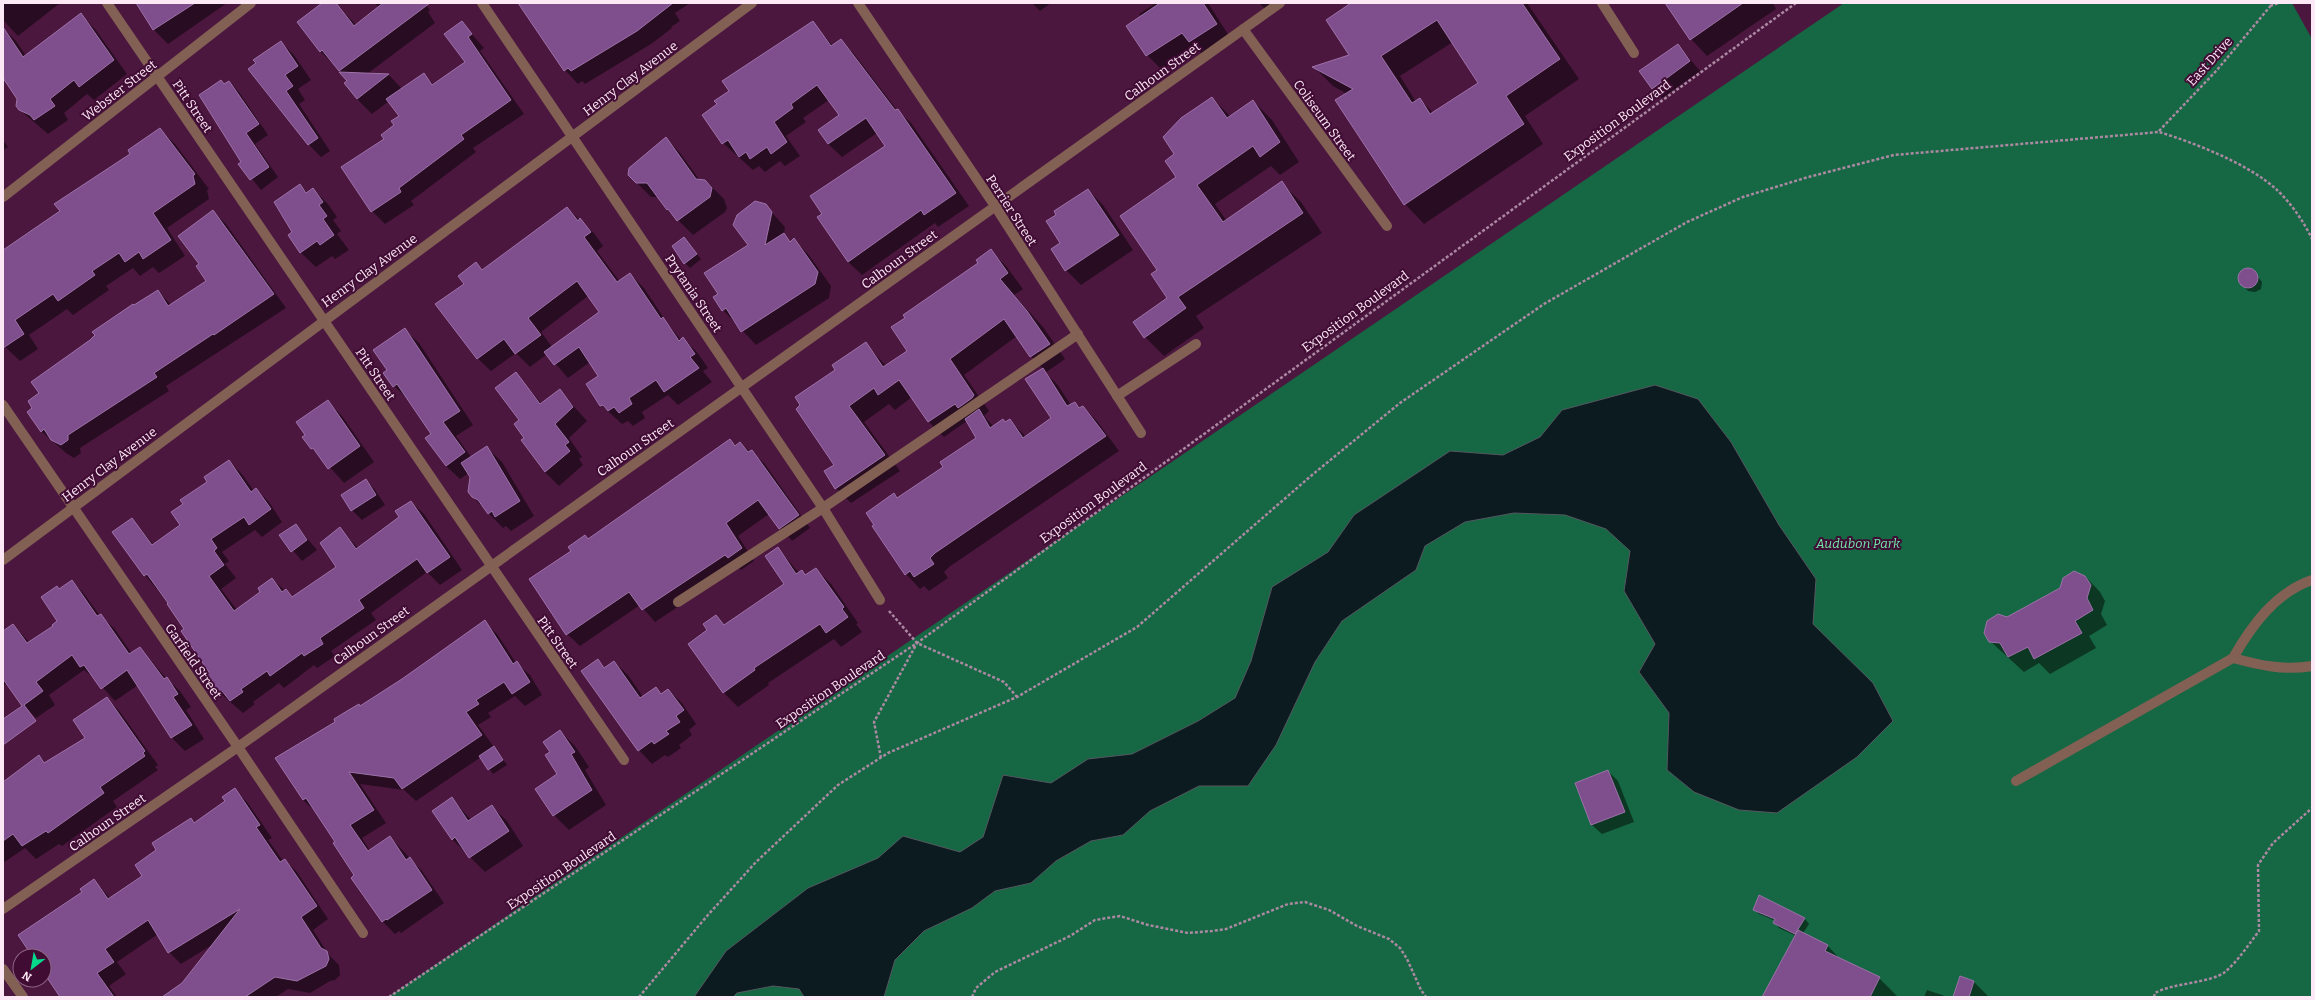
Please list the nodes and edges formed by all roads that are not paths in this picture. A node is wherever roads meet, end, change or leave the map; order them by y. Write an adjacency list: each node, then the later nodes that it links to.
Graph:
1 (107, 3): 10 (street, Pitt Street)
2 (251, 3): 10 (street, Webster Street)
3 (482, 3): 11 (street, Prytania Street)
4 (752, 3): 11 (street, Henry Clay Avenue)
5 (858, 3): 13 (street, Perrier Street)
6 (1280, 3): 8 (street, Calhoun Street)
7 (1602, 3): 9 (street)
8 (1243, 29): 13 (street, Calhoun Street); 14 (street, Coliseum Street)
9 (1634, 53)
10 (157, 77): 12 (street, Webster Street); 15 (street, Pitt Street)
11 (573, 138): 15 (street, Henry Clay Avenue); 18 (street, Prytania Street)
12 (3, 197)
13 (995, 206): 16 (street, Perrier Street); 18 (street, Calhoun Street)
14 (1387, 226)
15 (324, 320): 22 (street, Henry Clay Avenue); 25 (street, Pitt Street)
16 (1078, 334): 19 (street, Perrier Street); 23 (street)
17 (1196, 344): 19 (street)
18 (742, 387): 23 (street, Prytania Street); 25 (street, Calhoun Street)
19 (1117, 396): 21 (street, Perrier Street)
20 (3, 405): 22 (street, Garfield Street)
21 (1142, 433)
22 (72, 507): 24 (street, Henry Clay Avenue); 31 (street, Garfield Street)
23 (823, 508): 27 (street, Prytania Street); 28 (street)
24 (3, 560)
25 (490, 566): 31 (street, Calhoun Street); 32 (street, Pitt Street)
26 (2312, 580): 29 (street)
27 (880, 600)
28 (678, 602)
29 (2233, 658): 30 (street); 33 (street)
30 (2312, 666)
31 (238, 747): 34 (street, Calhoun Street); 35 (street, Garfield Street)
32 (624, 760)
33 (2016, 781)
34 (3, 909)
35 (363, 933)
36 (3, 969): 37 (street)
37 (23, 997)

